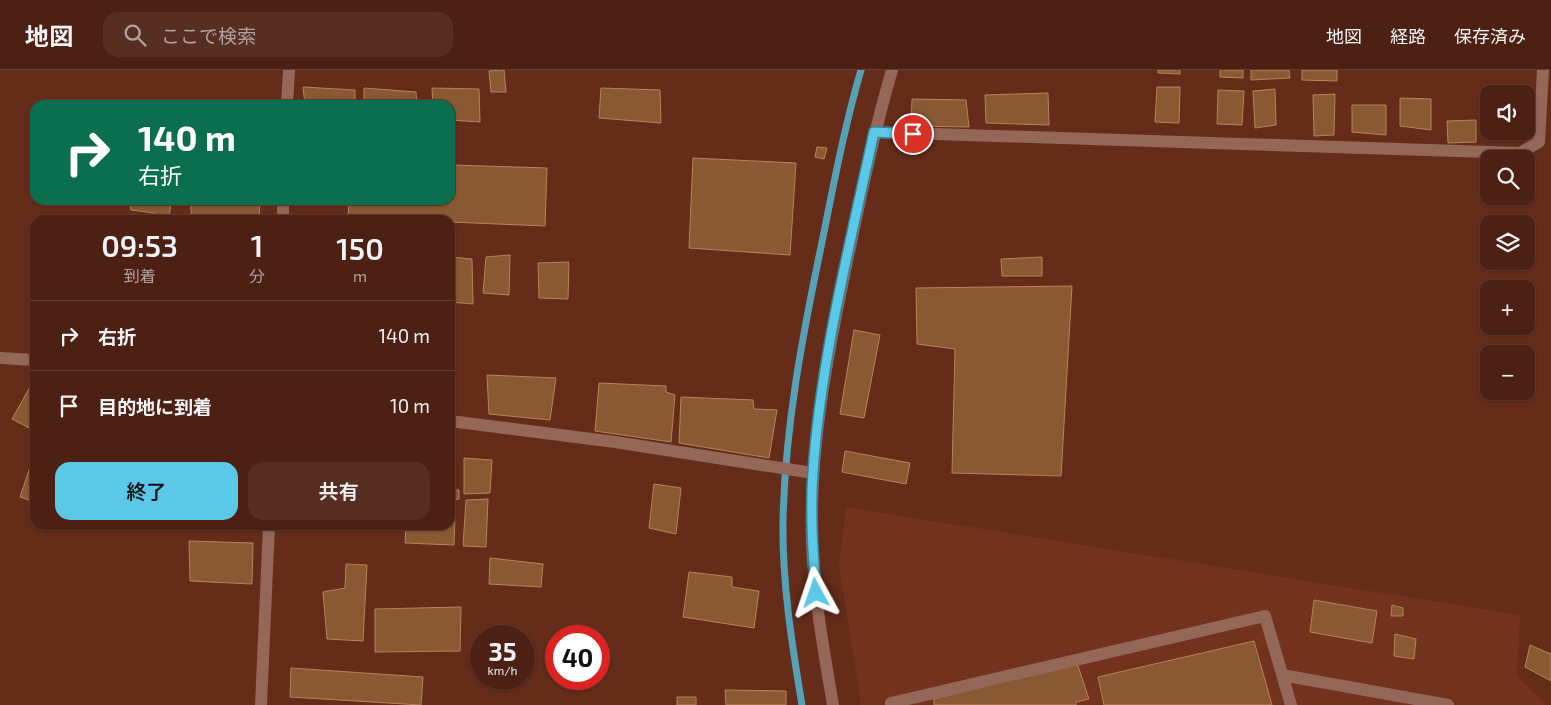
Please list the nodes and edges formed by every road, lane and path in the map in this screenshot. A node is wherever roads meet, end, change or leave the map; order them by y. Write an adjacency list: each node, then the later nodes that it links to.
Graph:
1 (289, 70): 4 (street)
2 (892, 70): 5 (street)
3 (1544, 70): 5 (street)
4 (287, 100)
5 (874, 132): 9 (street)
6 (0, 358): 7 (street)
7 (30, 360)
8 (455, 423): 9 (street)
9 (813, 473): 13 (street)
10 (270, 530): 12 (street)
11 (1282, 675): 14 (street); 15 (street); 16 (street)
12 (261, 705)
13 (833, 705)
14 (891, 705)
15 (1291, 705)
16 (1448, 705)

